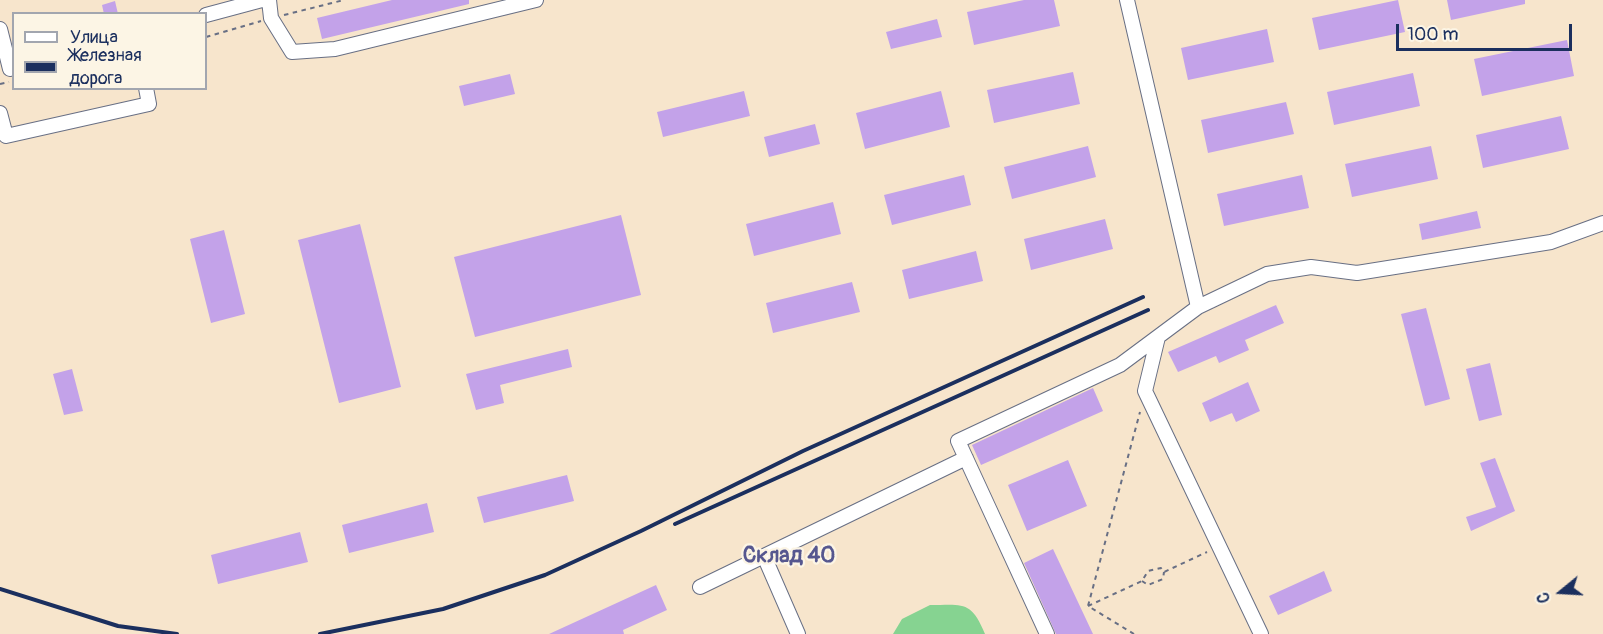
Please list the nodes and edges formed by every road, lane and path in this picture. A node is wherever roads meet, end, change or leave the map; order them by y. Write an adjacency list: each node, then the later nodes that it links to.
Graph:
1 (262, 0): 5 (street)
2 (269, 0): 3 (street)
3 (536, 0)
4 (1127, 0): 12 (street)
5 (207, 15)
6 (0, 29): 7 (street)
7 (8, 69)
8 (146, 90): 10 (street)
9 (0, 113): 10 (street)
10 (3, 137)
11 (1603, 223): 12 (street)
12 (1197, 307): 13 (street)
13 (1158, 337): 14 (street); 15 (street)
14 (1145, 391): 16 (street); 21 (path)
15 (966, 458): 17 (street); 23 (street)
16 (1218, 547): 18 (path); 25 (street)
17 (764, 556): 20 (street); 22 (street)
18 (1164, 572): 19 (path); 19 (path)
19 (1142, 581): 21 (path)
20 (700, 587)
21 (1088, 606): 24 (path)
22 (798, 634)
23 (1047, 634)
24 (1134, 634)
25 (1261, 634)

